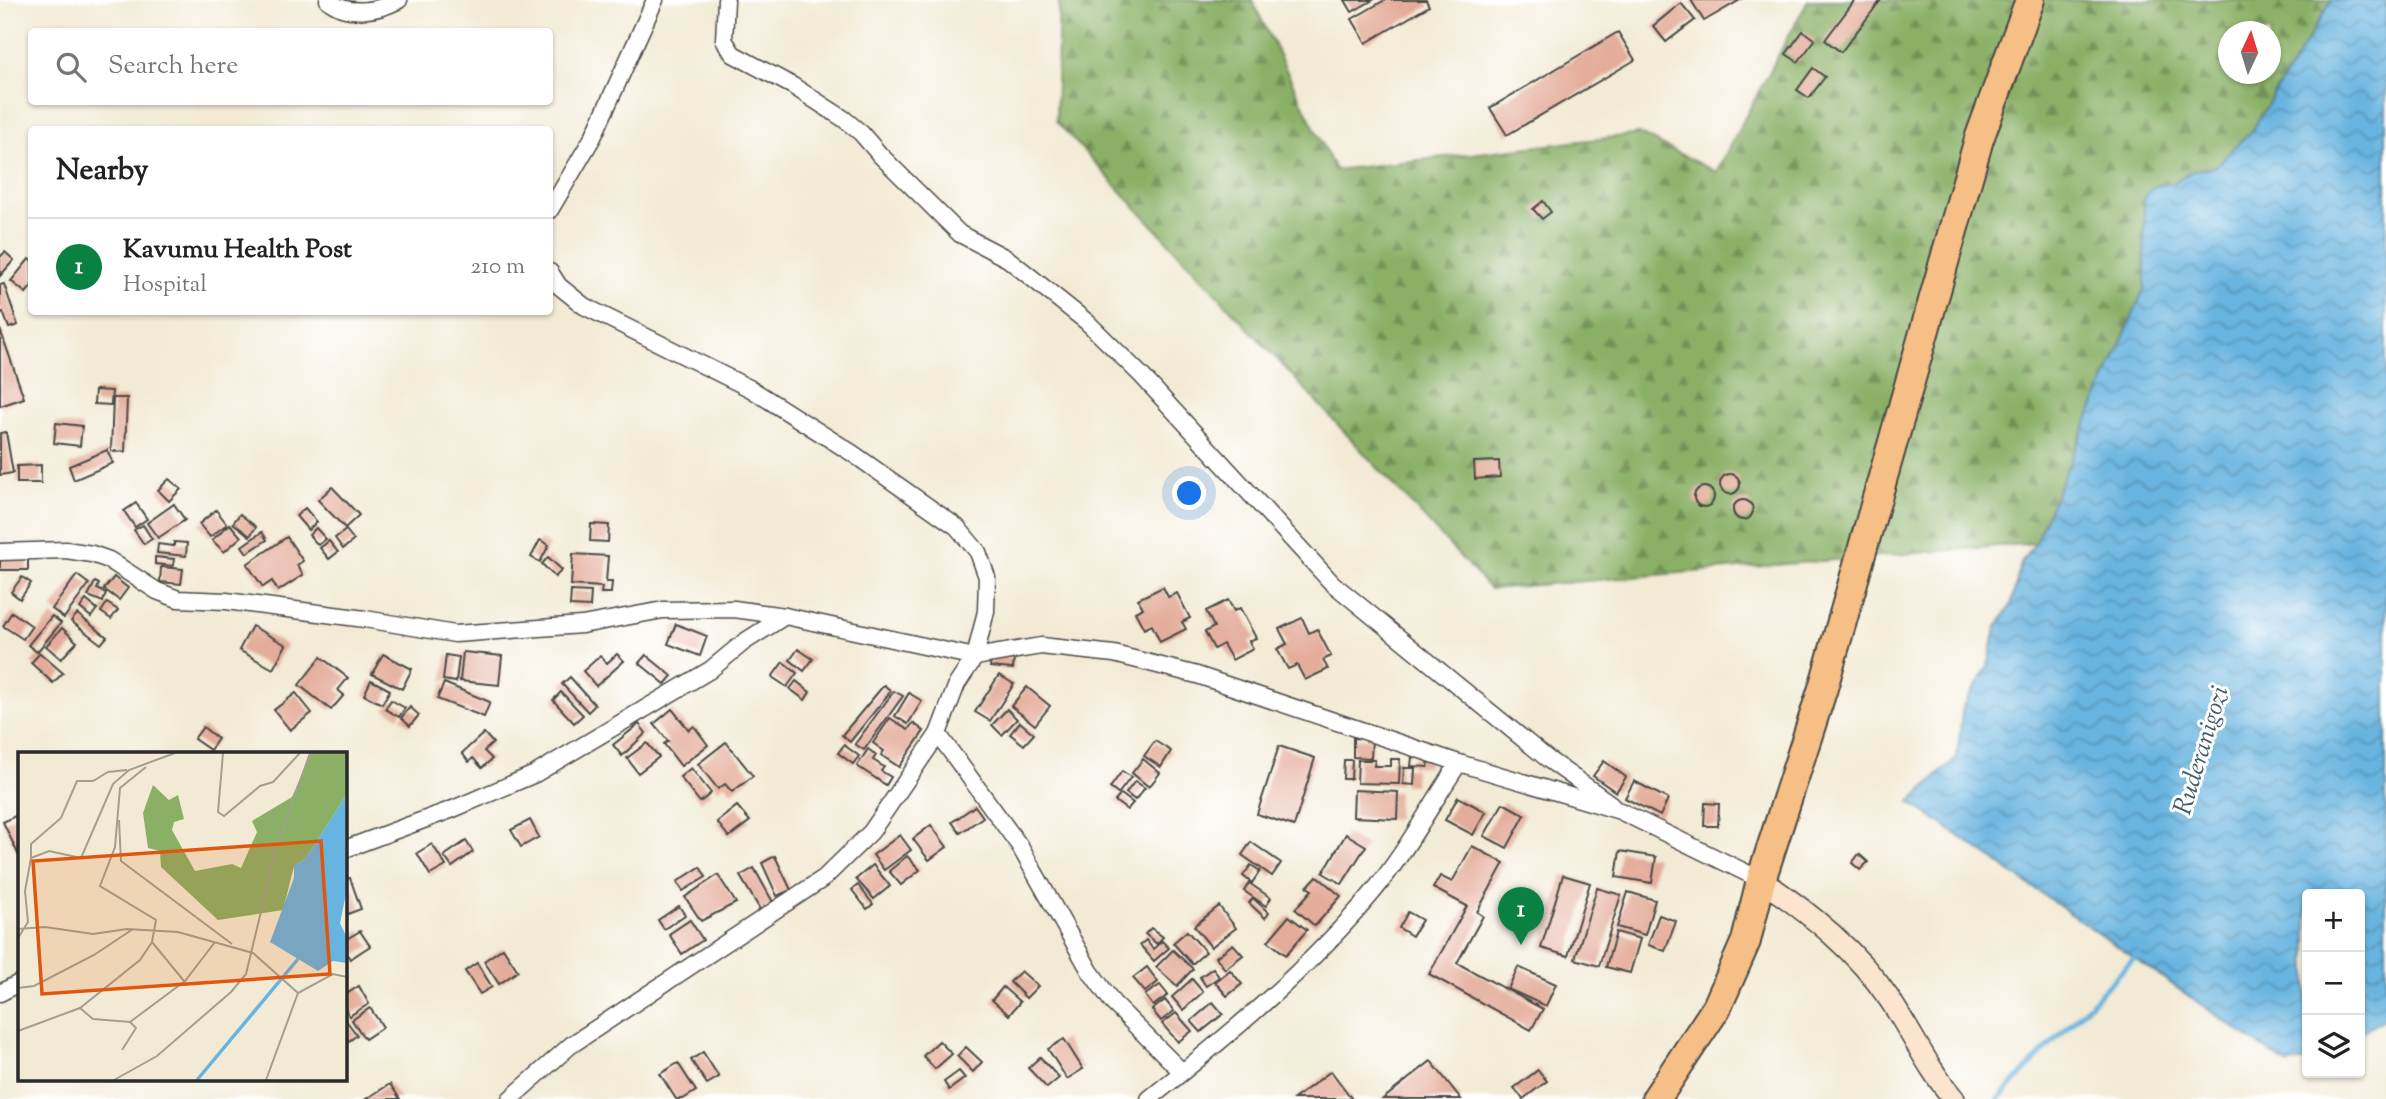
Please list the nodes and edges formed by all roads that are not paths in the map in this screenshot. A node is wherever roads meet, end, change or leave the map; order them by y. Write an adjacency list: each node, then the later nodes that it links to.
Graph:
1 (328, 0): 2 (street)
2 (399, 0)
3 (655, 0): 6 (street)
4 (726, 0): 13 (street)
5 (2030, 0): 15 (highway)
6 (553, 205)
7 (553, 277): 10 (street)
8 (0, 552): 9 (street)
9 (785, 615): 10 (street); 14 (street)
10 (975, 657): 11 (street); 12 (street)
11 (938, 734): 18 (street); 19 (street)
12 (1459, 763): 13 (street); 18 (street)
13 (1620, 811): 15 (street)
14 (346, 849)
15 (1762, 880): 21 (highway); 22 (street)
16 (18, 983): 17 (street)
17 (0, 993)
18 (1182, 1072): 20 (street)
19 (510, 1099)
20 (1149, 1099)
21 (1656, 1099)
22 (1954, 1099)

